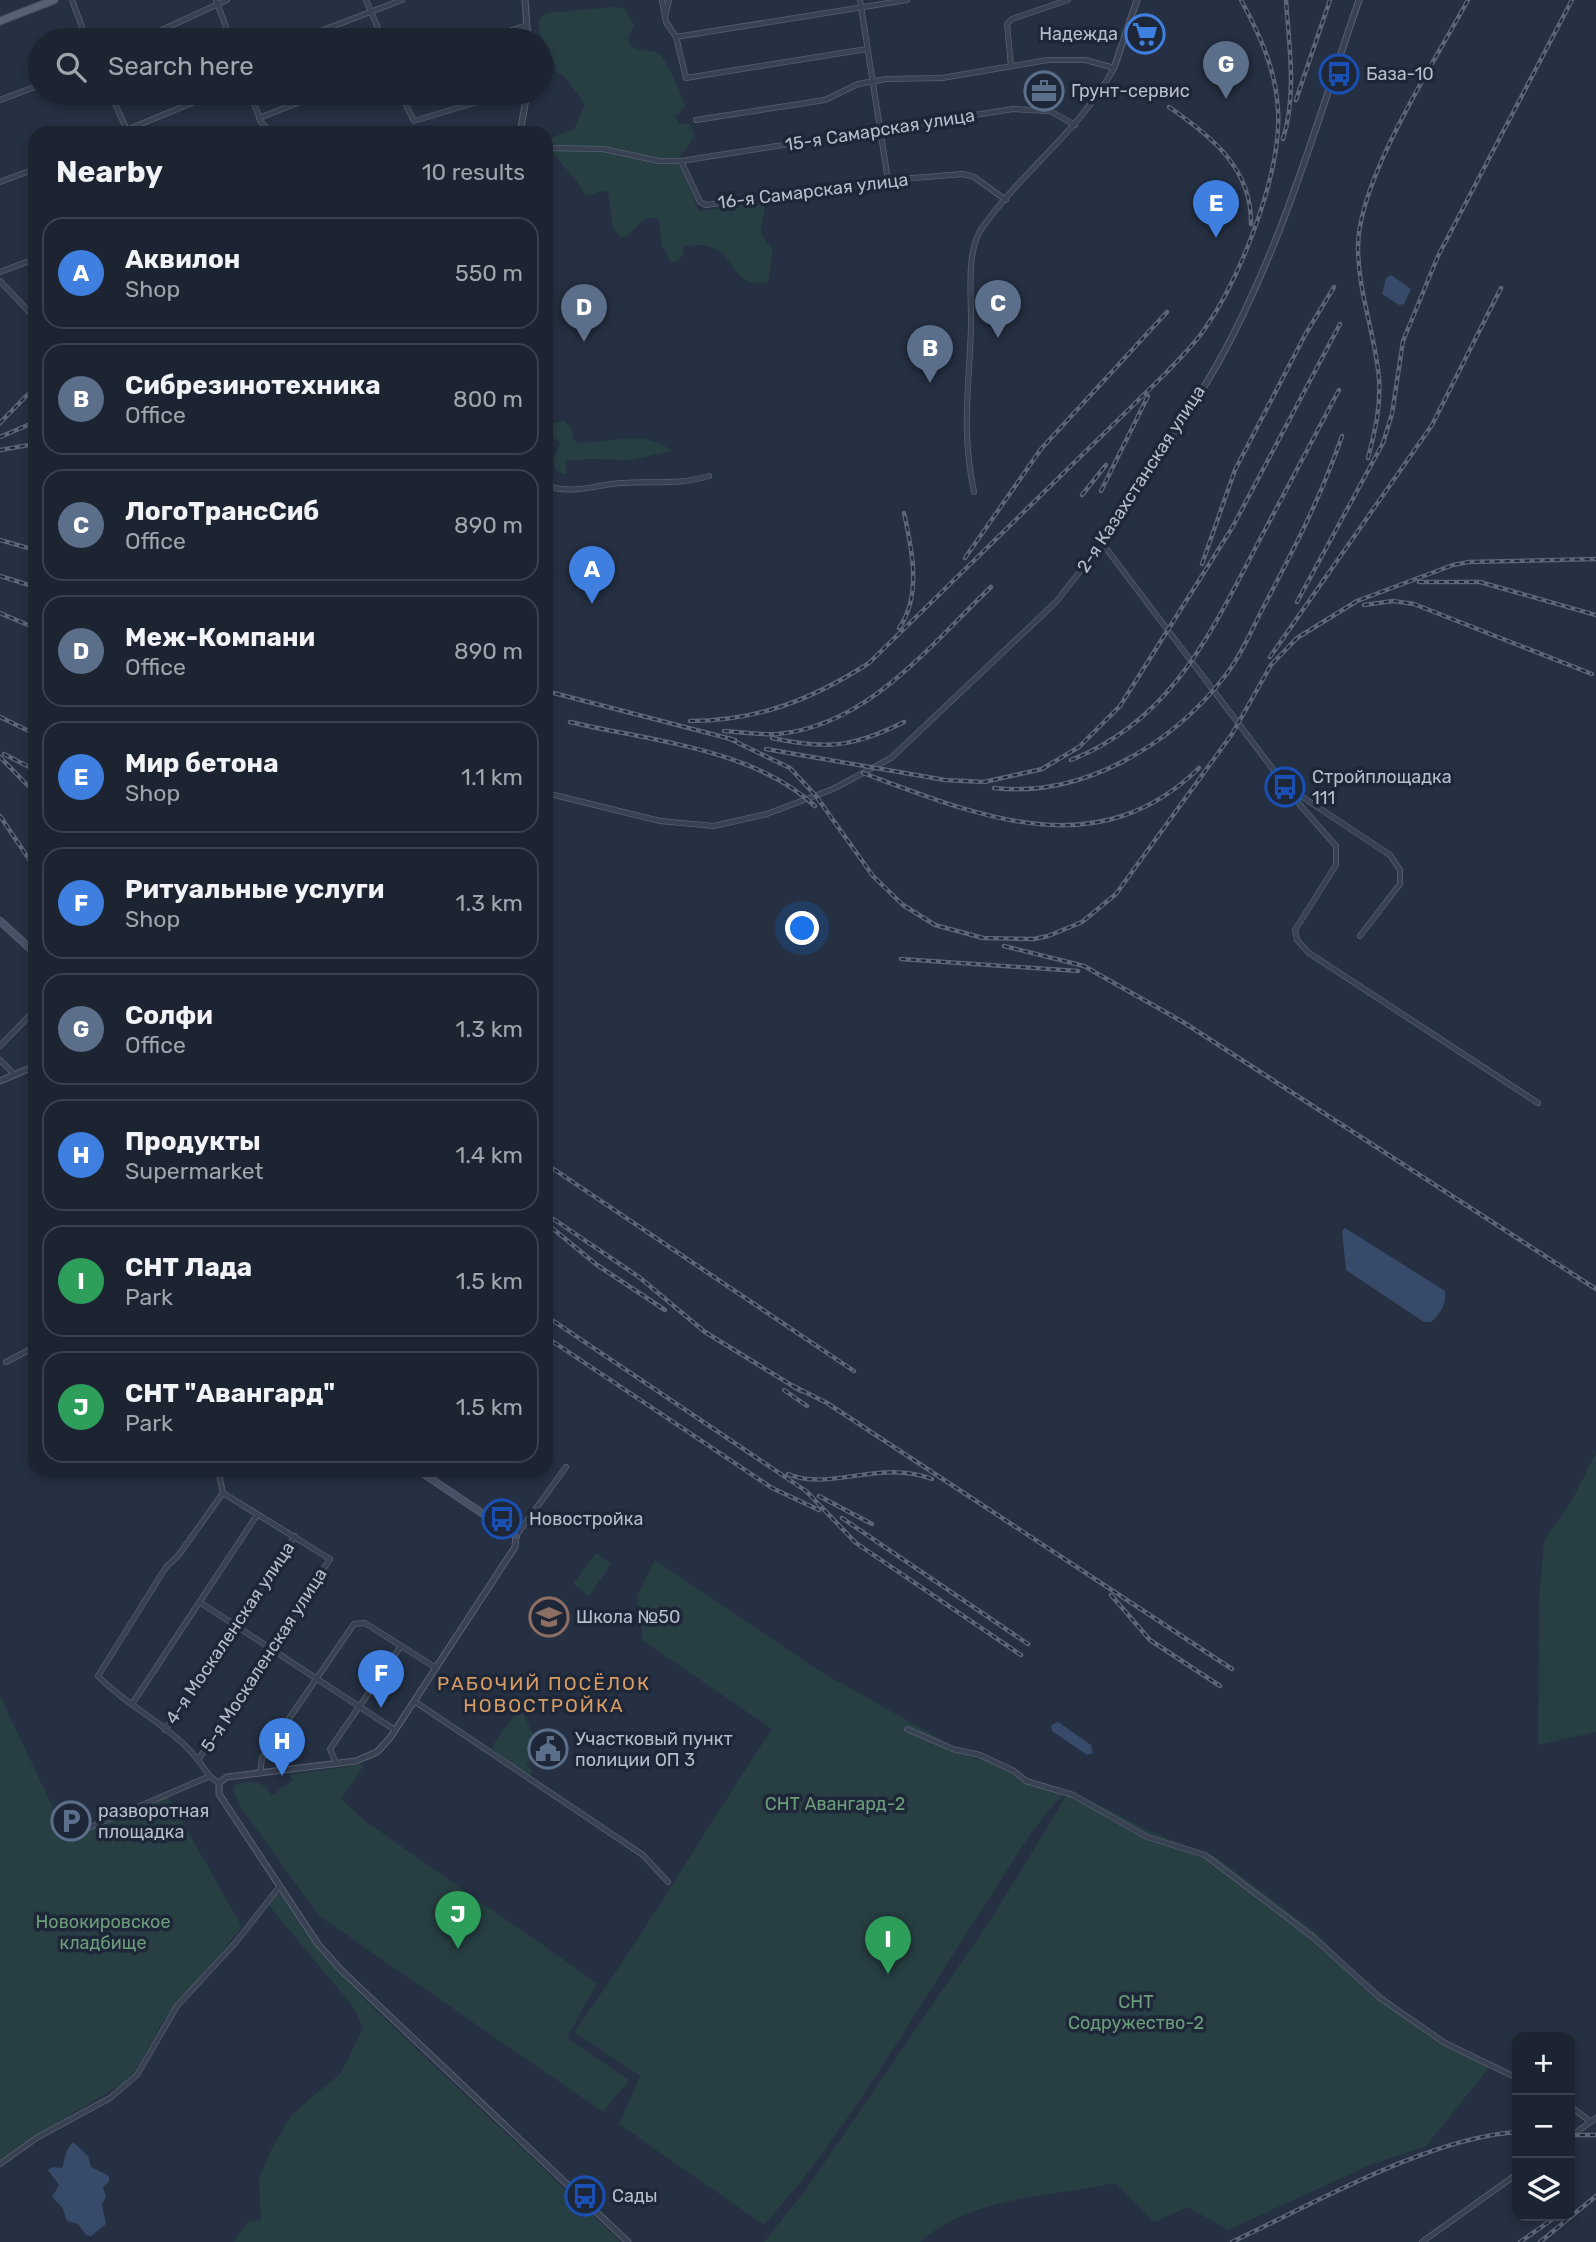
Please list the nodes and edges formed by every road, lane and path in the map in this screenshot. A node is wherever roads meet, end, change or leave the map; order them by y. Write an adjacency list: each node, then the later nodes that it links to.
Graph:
1 (54, 0): 19 (main road)
2 (72, 0): 21 (street)
3 (227, 0): 15 (street)
4 (366, 0): 17 (street)
5 (402, 0): 17 (street)
6 (525, 0): 20 (street)
7 (662, 0): 18 (street)
8 (668, 0): 18 (street)
9 (860, 0): 16 (street)
10 (907, 0): 16 (street)
11 (1068, 0): 14 (street)
12 (1137, 0): 30 (street)
13 (1359, 0): 62 (street, 2-я Казахстанская улица)
14 (1058, 2): 29 (street)
15 (217, 3): 22 (street); 23 (street)
16 (861, 8): 27 (street); 28 (street)
17 (372, 12): 24 (street); 25 (street)
18 (665, 18): 27 (street)
19 (0, 21)
20 (528, 25): 26 (street)
21 (82, 28)
22 (165, 28)
23 (226, 28)
24 (329, 28)
25 (378, 28)
26 (519, 28)
27 (676, 37): 28 (street)
28 (867, 49): 31 (street)
29 (1011, 66): 30 (street); 31 (street)
30 (1114, 68): 43 (street)
31 (872, 81): 42 (street); 48 (street)
32 (28, 90): 33 (street)
33 (0, 100)
34 (116, 105): 44 (street)
35 (187, 105): 45 (street)
36 (255, 105): 41 (street)
37 (293, 105): 41 (street)
38 (406, 105): 39 (street)
39 (467, 105)
40 (525, 105): 47 (street)
41 (260, 118): 46 (street)
42 (696, 120)
43 (1076, 125): 48 (street, 15-я Самарская улица); 54 (street)
44 (125, 126)
45 (137, 126)
46 (266, 126)
47 (521, 126)
48 (880, 130): 50 (street, 15-я Самарская улица); 52 (street)
49 (553, 148): 50 (street, 15-я Самарская улица)
50 (681, 161): 52 (street, 16-я Самарская улица)
51 (28, 172): 53 (street)
52 (888, 180): 54 (street, 16-я Самарская улица)
53 (0, 182)
54 (1006, 200): 61 (street)
55 (28, 262): 56 (street)
56 (0, 272)
57 (0, 281): 58 (street)
58 (28, 311)
59 (709, 476): 60 (street)
60 (553, 487)
61 (974, 492)
62 (1102, 543): 63 (street); 64 (street, 2-я Казахстанская улица)
63 (1291, 789): 66 (street); 74 (street)
64 (553, 795)
65 (0, 921): 67 (main road)
66 (1360, 936)
67 (28, 947)
68 (28, 1017): 69 (street)
69 (0, 1046)
70 (0, 1060): 72 (street)
71 (28, 1069): 72 (street)
72 (14, 1074): 73 (street)
73 (0, 1080)
74 (1538, 1103)
75 (28, 1351): 76 (street)
76 (6, 1362)
77 (566, 1468): 83 (street)
78 (220, 1477): 80 (street)
79 (428, 1477): 83 (main road)
80 (223, 1493): 81 (street); 91 (street)
81 (257, 1515): 82 (street); 84 (street)
82 (295, 1536): 85 (street, 4-я Москаленская улица); 87 (street, 5-я Москаленская улица)
83 (516, 1536): 88 (street)
84 (201, 1603): 85 (street); 91 (street)
85 (235, 1627): 87 (street); 94 (street, 4-я Москаленская улица)
86 (401, 1646): 88 (street); 89 (street); 92 (street)
87 (271, 1649): 89 (street); 96 (street, 5-я Москаленская улица)
88 (436, 1668): 90 (street)
89 (314, 1678): 92 (street); 98 (street)
90 (414, 1701): 95 (street); 102 (street)
91 (132, 1704): 94 (street)
92 (360, 1707): 95 (street); 97 (street)
93 (906, 1728): 104 (street)
94 (165, 1730): 96 (street)
95 (395, 1730): 97 (street)
96 (198, 1760): 99 (street)
97 (336, 1763): 98 (street)
98 (260, 1773): 100 (street)
99 (208, 1777): 100 (street); 101 (street)
100 (219, 1783): 103 (street)
101 (72, 1835)
102 (668, 1882)
103 (279, 1886): 108 (street); 110 (street)
104 (1512, 2076)
105 (1575, 2109): 106 (street)
106 (1594, 2120): 107 (street)
107 (1575, 2133)
108 (0, 2164)
109 (1512, 2178): 111 (street)
110 (628, 2242)
111 (1422, 2242)

